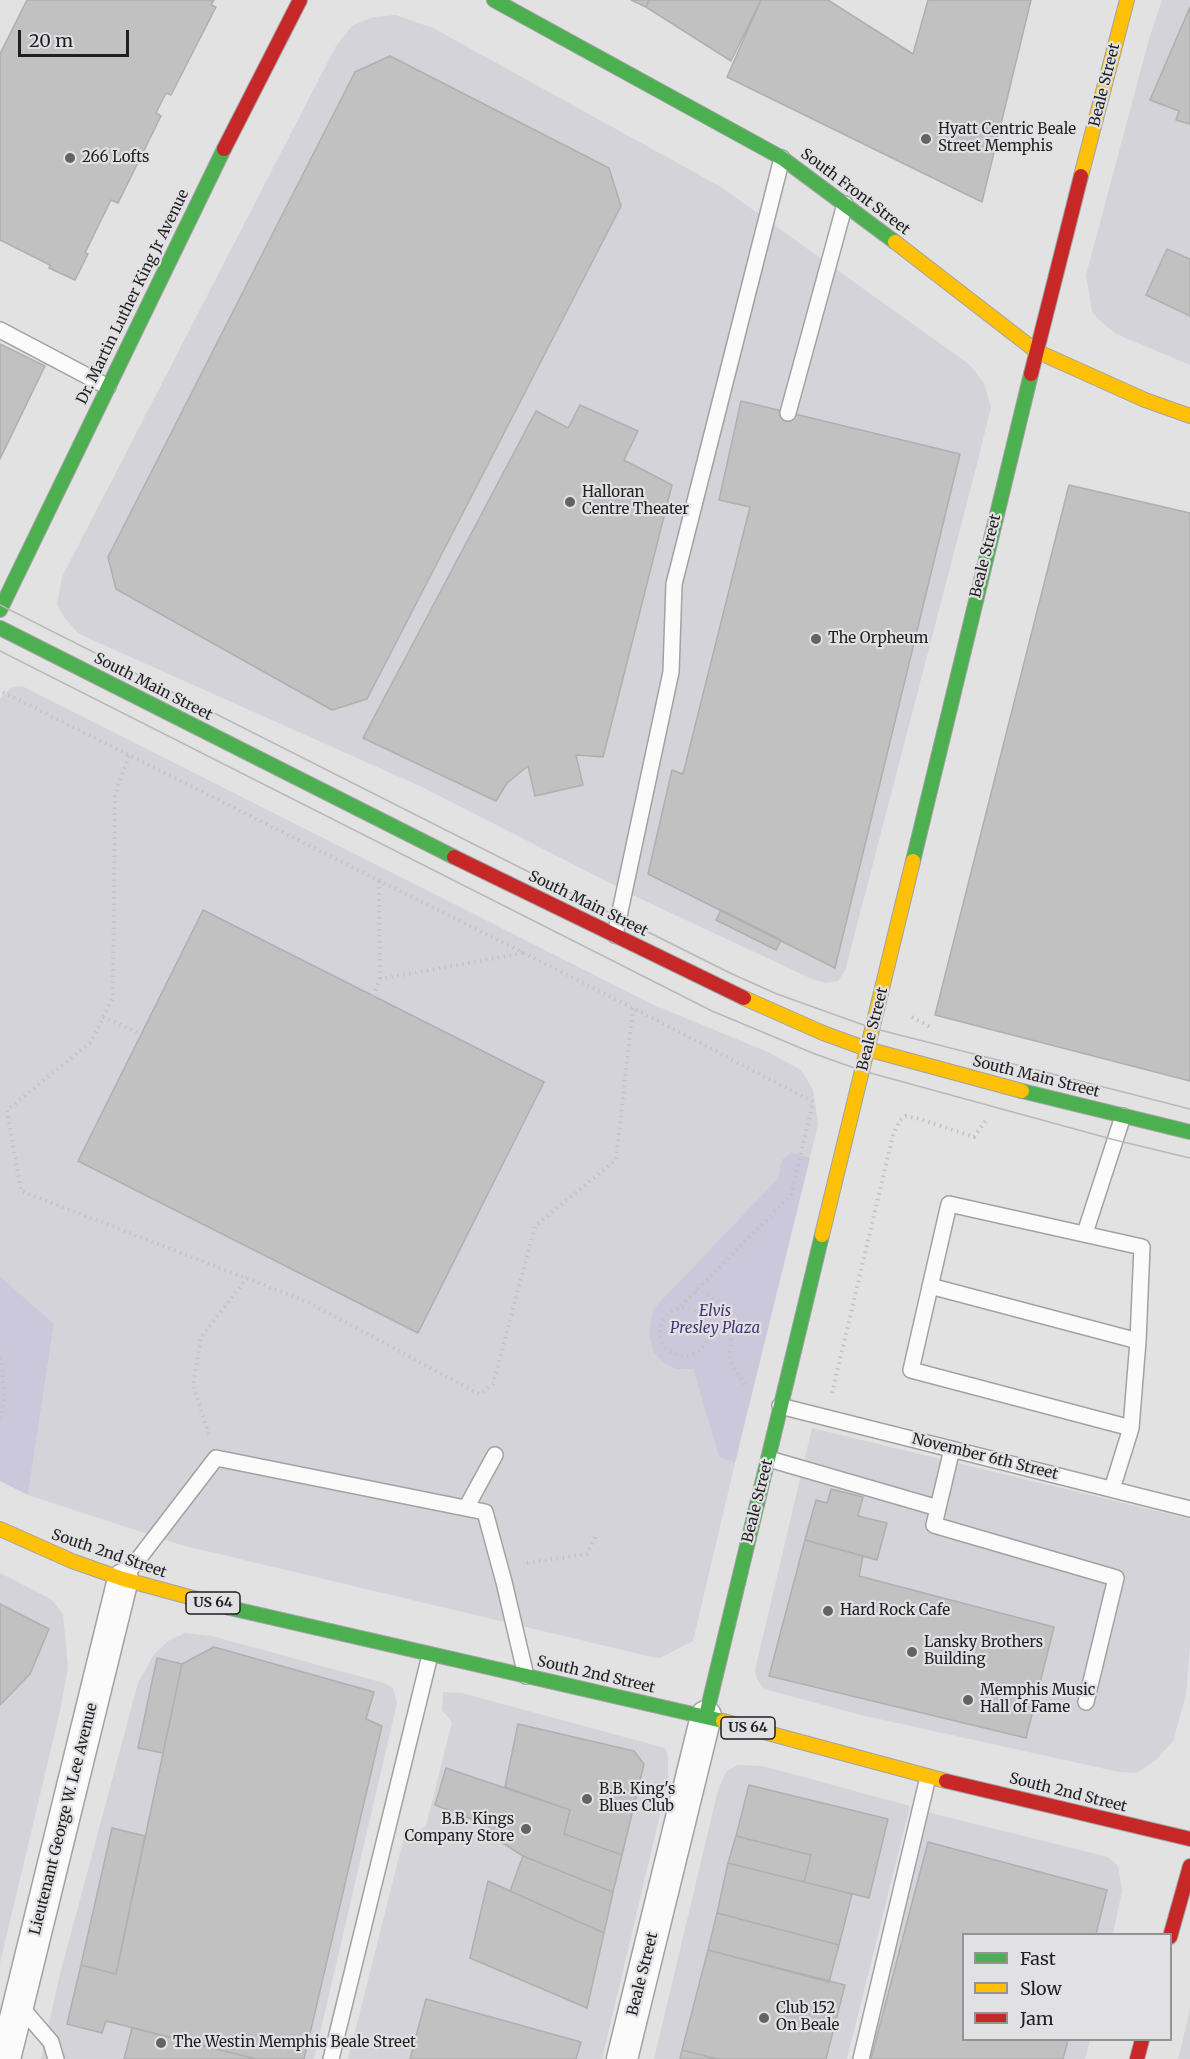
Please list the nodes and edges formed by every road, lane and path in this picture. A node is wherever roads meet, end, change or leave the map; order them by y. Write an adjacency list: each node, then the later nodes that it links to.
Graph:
1 (300, 0): 8 (main road, Dr. Martin Luther King Jr Avenue)
2 (494, 0): 4 (main road, South Front Street)
3 (1126, 0): 7 (main road, Beale Street)
4 (782, 158): 5 (main road, South Front Street); 16 (lane)
5 (845, 204): 7 (main road, South Front Street); 9 (lane)
6 (0, 330): 8 (lane)
7 (1036, 351): 10 (main road, South Front Street); 20 (main road, Beale Street)
8 (108, 387): 11 (main road, Dr. Martin Luther King Jr Avenue)
9 (788, 413)
10 (1190, 416)
11 (0, 610)
12 (0, 628): 16 (main road, South Main Street)
13 (3, 692): 14 (path)
14 (129, 756): 15 (path); 22 (path)
15 (379, 880): 17 (path); 18 (path)
16 (615, 935): 25 (main road, South Main Street)
17 (523, 952): 18 (path); 21 (path)
18 (380, 979): 19 (path)
19 (373, 996)
20 (879, 1000): 23 (path); 25 (main road, Beale Street)
21 (633, 1008): 30 (path); 32 (path)
22 (104, 1017): 24 (path); 30 (path)
23 (941, 1032)
24 (141, 1034)
25 (867, 1049): 26 (main road, South Main Street); 37 (main road, Beale Street)
26 (1123, 1116): 28 (main road, South Main Street); 29 (lane)
27 (988, 1118): 38 (path)
28 (1190, 1132)
29 (1085, 1233): 31 (lane); 34 (lane)
30 (247, 1278): 43 (path)
31 (930, 1286): 34 (lane); 40 (lane)
32 (696, 1290): 33 (path); 36 (path)
33 (680, 1307): 33 (path)
34 (1138, 1341): 40 (lane)
35 (0, 1358): 39 (path)
36 (746, 1387)
37 (780, 1406): 38 (lane, November 6th Street); 44 (main road, Beale Street)
38 (826, 1417): 41 (lane, November 6th Street)
39 (0, 1419)
40 (1131, 1428): 45 (lane)
41 (952, 1449): 45 (lane, November 6th Street); 47 (lane)
42 (495, 1455): 46 (lane)
43 (216, 1458): 46 (lane); 52 (lane)
44 (769, 1459): 47 (lane); 56 (main road, Beale Street)
45 (1113, 1489): 48 (lane, November 6th Street)
46 (466, 1508): 51 (lane)
47 (938, 1508): 55 (lane)
48 (1190, 1509)
49 (0, 1529): 52 (main road, South 2nd Street / US 64)
50 (597, 1534): 51 (path)
51 (500, 1567): 54 (lane)
52 (123, 1579): 53 (main road, South 2nd Street / US 64); 61 (street, Lieutenant George W. Lee Avenue)
53 (430, 1654): 54 (main road, South 2nd Street / US 64); 65 (lane)
54 (526, 1676): 56 (main road, South 2nd Street / US 64)
55 (1086, 1702)
56 (706, 1716): 57 (main road, South 2nd Street / US 64); 66 (street, Beale Street)
57 (928, 1777): 58 (main road, South 2nd Street / US 64); 67 (lane)
58 (1190, 1839)
59 (1190, 1866): 60 (main road)
60 (1171, 1933)
61 (19, 2005): 63 (street, Lieutenant George W. Lee Avenue); 64 (lane)
62 (1142, 2041): 68 (main road)
63 (5, 2059)
64 (56, 2059)
65 (331, 2059)
66 (622, 2059)
67 (861, 2059)
68 (1137, 2059)

